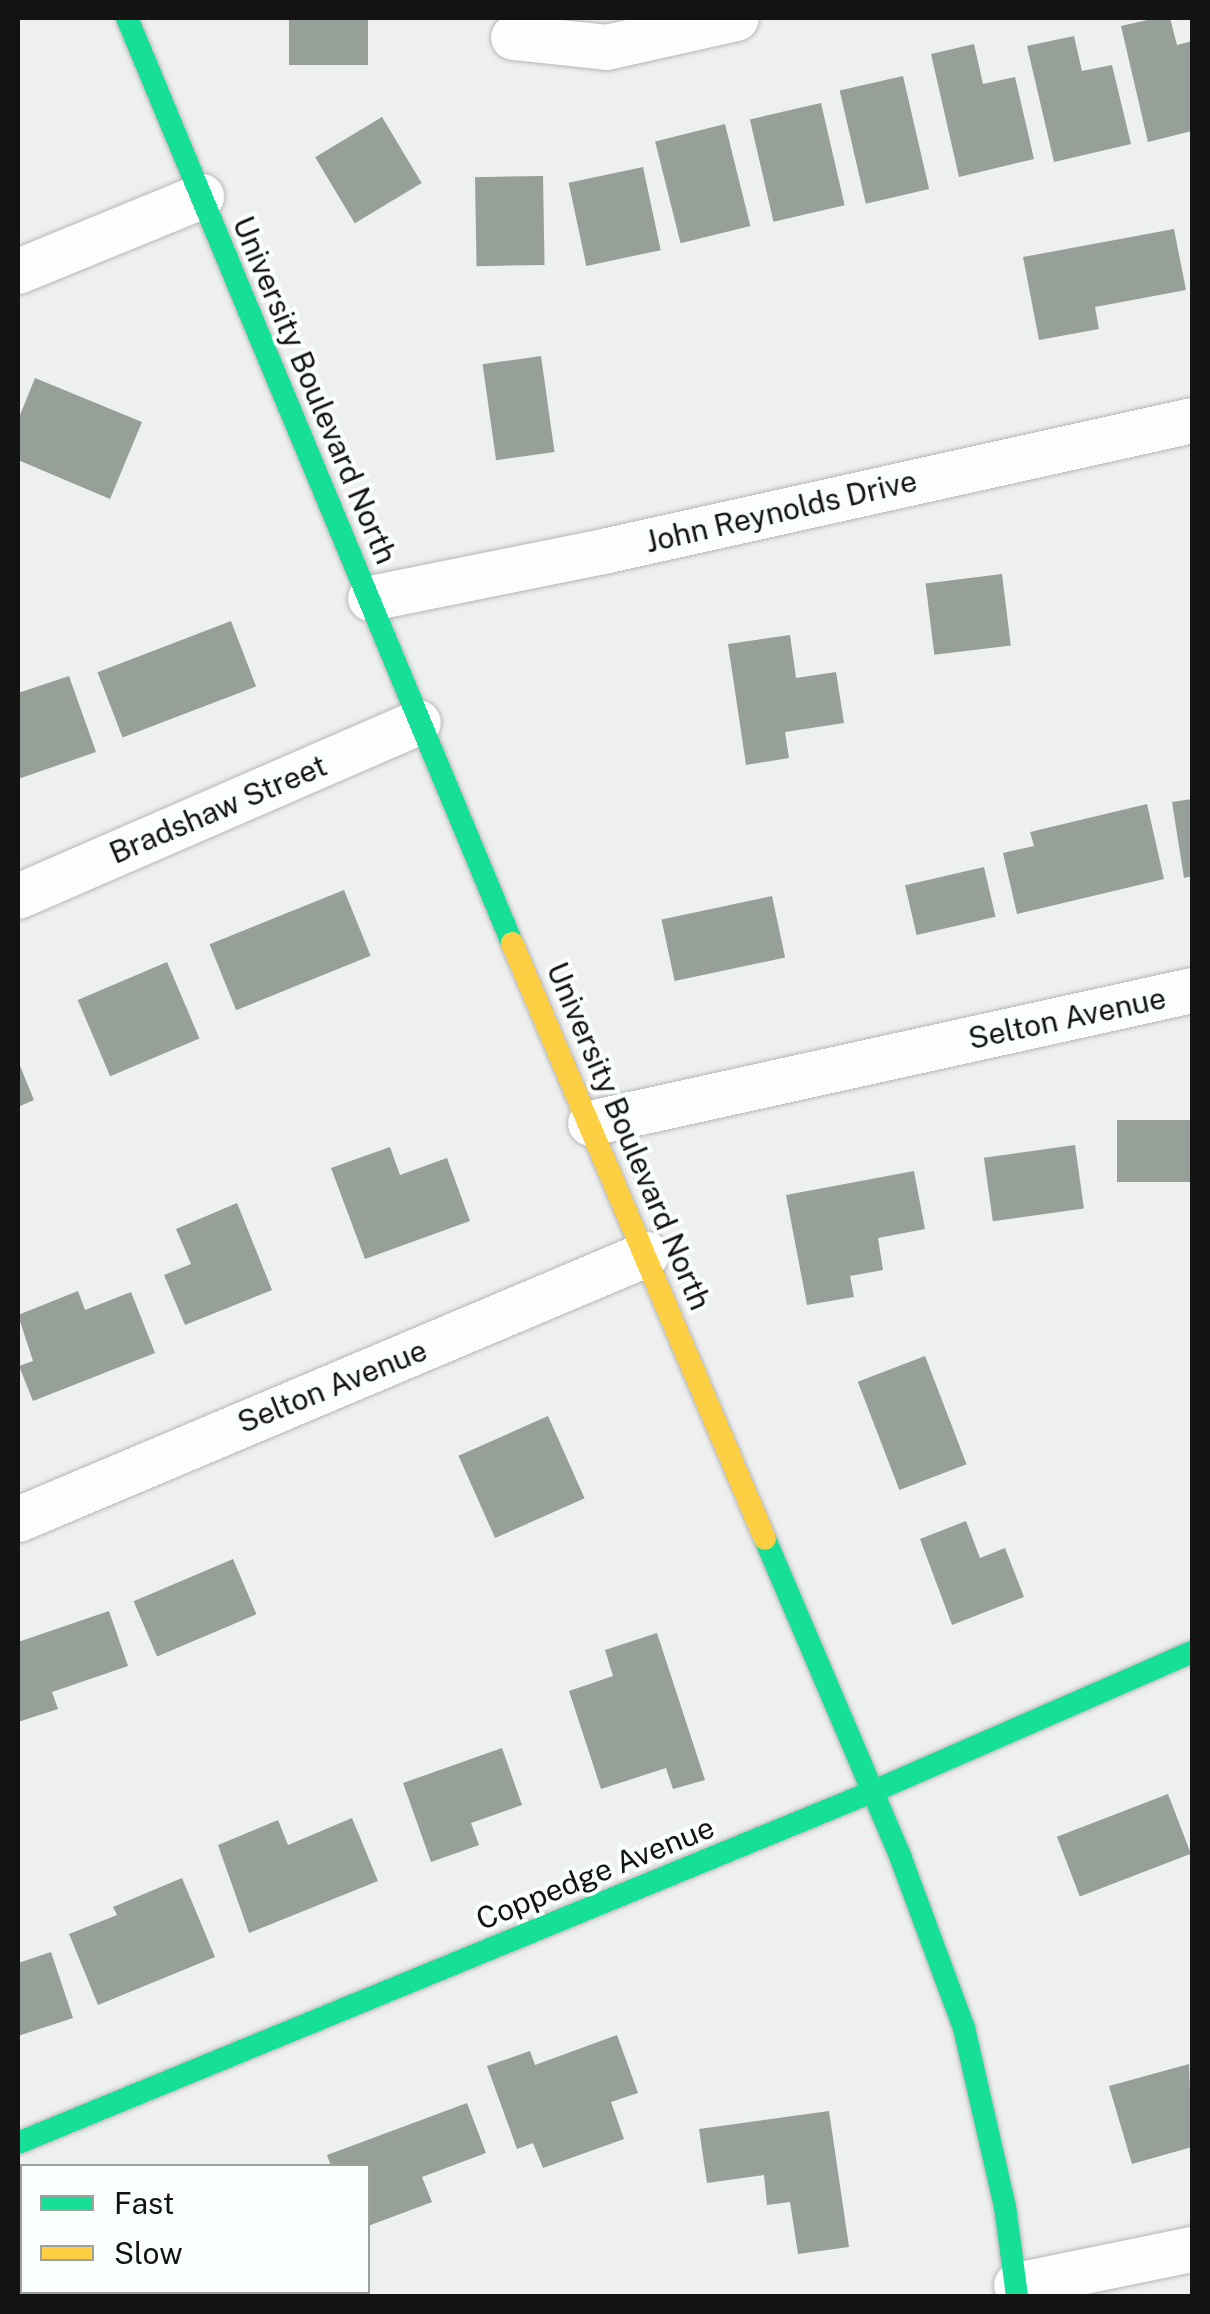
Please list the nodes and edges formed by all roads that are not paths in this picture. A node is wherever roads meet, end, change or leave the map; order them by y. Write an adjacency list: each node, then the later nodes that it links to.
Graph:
1 (127, 18): 4 (street, University Boulevard North)
2 (736, 18): 3 (street)
3 (513, 37)
4 (201, 196): 5 (street); 7 (street, University Boulevard North)
5 (18, 270)
6 (1192, 420): 7 (street, John Reynolds Drive)
7 (370, 598): 8 (street, University Boulevard North)
8 (418, 722): 9 (street, Bradshaw Street); 11 (street, University Boulevard North)
9 (18, 896)
10 (1192, 990): 11 (street, Selton Avenue)
11 (590, 1123): 12 (street, University Boulevard North)
12 (646, 1254): 13 (street, Selton Avenue); 15 (street, University Boulevard North)
13 (18, 1518)
14 (1192, 1652): 15 (street, Coppedge Avenue)
15 (874, 1792): 16 (street, Coppedge Avenue); 18 (street, University Boulevard North)
16 (18, 2143)
17 (1192, 2249): 18 (street)
18 (1016, 2291)

